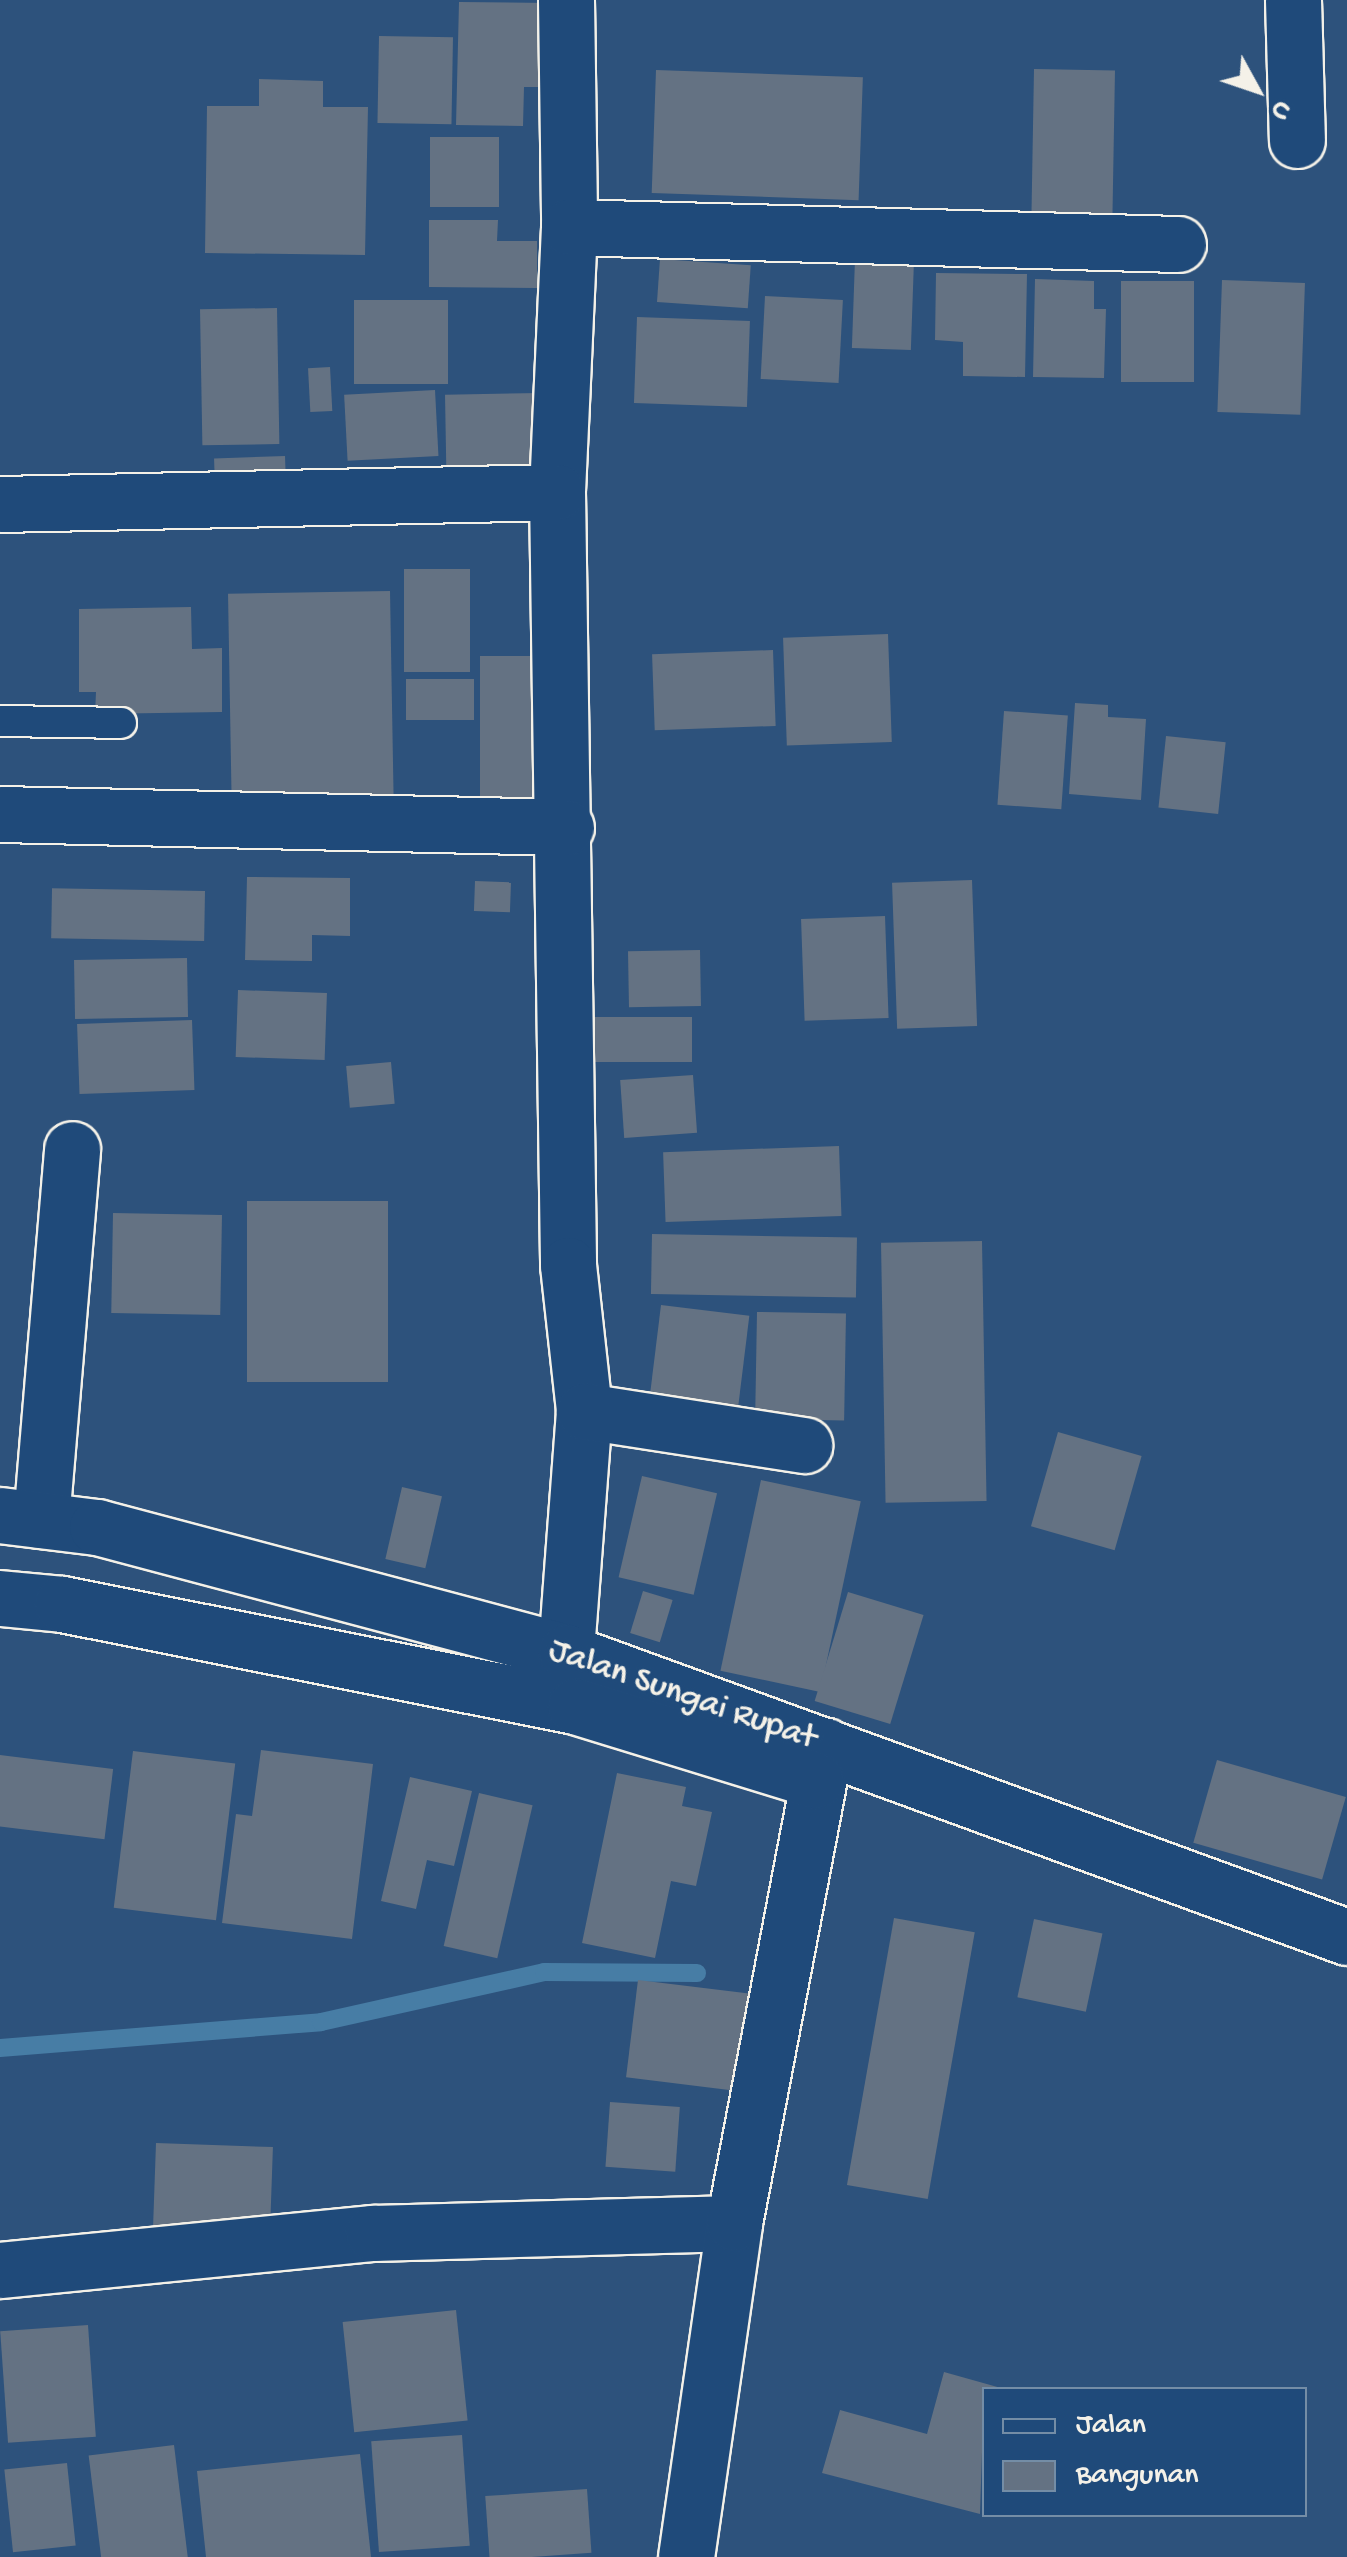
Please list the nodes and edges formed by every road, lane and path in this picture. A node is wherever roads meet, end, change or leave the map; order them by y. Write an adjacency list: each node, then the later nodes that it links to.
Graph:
1 (566, 0): 4 (street)
2 (1292, 0): 3 (street)
3 (1297, 140)
4 (568, 226): 5 (street); 6 (street)
5 (1178, 244)
6 (557, 492): 7 (street); 11 (street)
7 (0, 504)
8 (0, 721): 9 (lane)
9 (121, 723)
10 (0, 814): 11 (street)
11 (566, 826): 13 (street)
12 (72, 1149): 15 (street)
13 (584, 1410): 14 (street); 17 (street)
14 (804, 1445)
15 (20, 1518): 17 (street, Jalan Sungai Rupat)
16 (0, 1598): 18 (street, Jalan Sungai Rupat)
17 (566, 1652): 18 (street); 19 (street, Jalan Sungai Rupat)
18 (575, 1706): 19 (street, Jalan Sungai Rupat)
19 (820, 1763): 20 (street, Jalan Sungai Rupat); 21 (street, Jalan Sungai Rupat); 22 (street)
20 (1347, 1937)
21 (1347, 1968)
22 (734, 2222): 23 (street); 24 (street)
23 (0, 2270)
24 (686, 2557)

